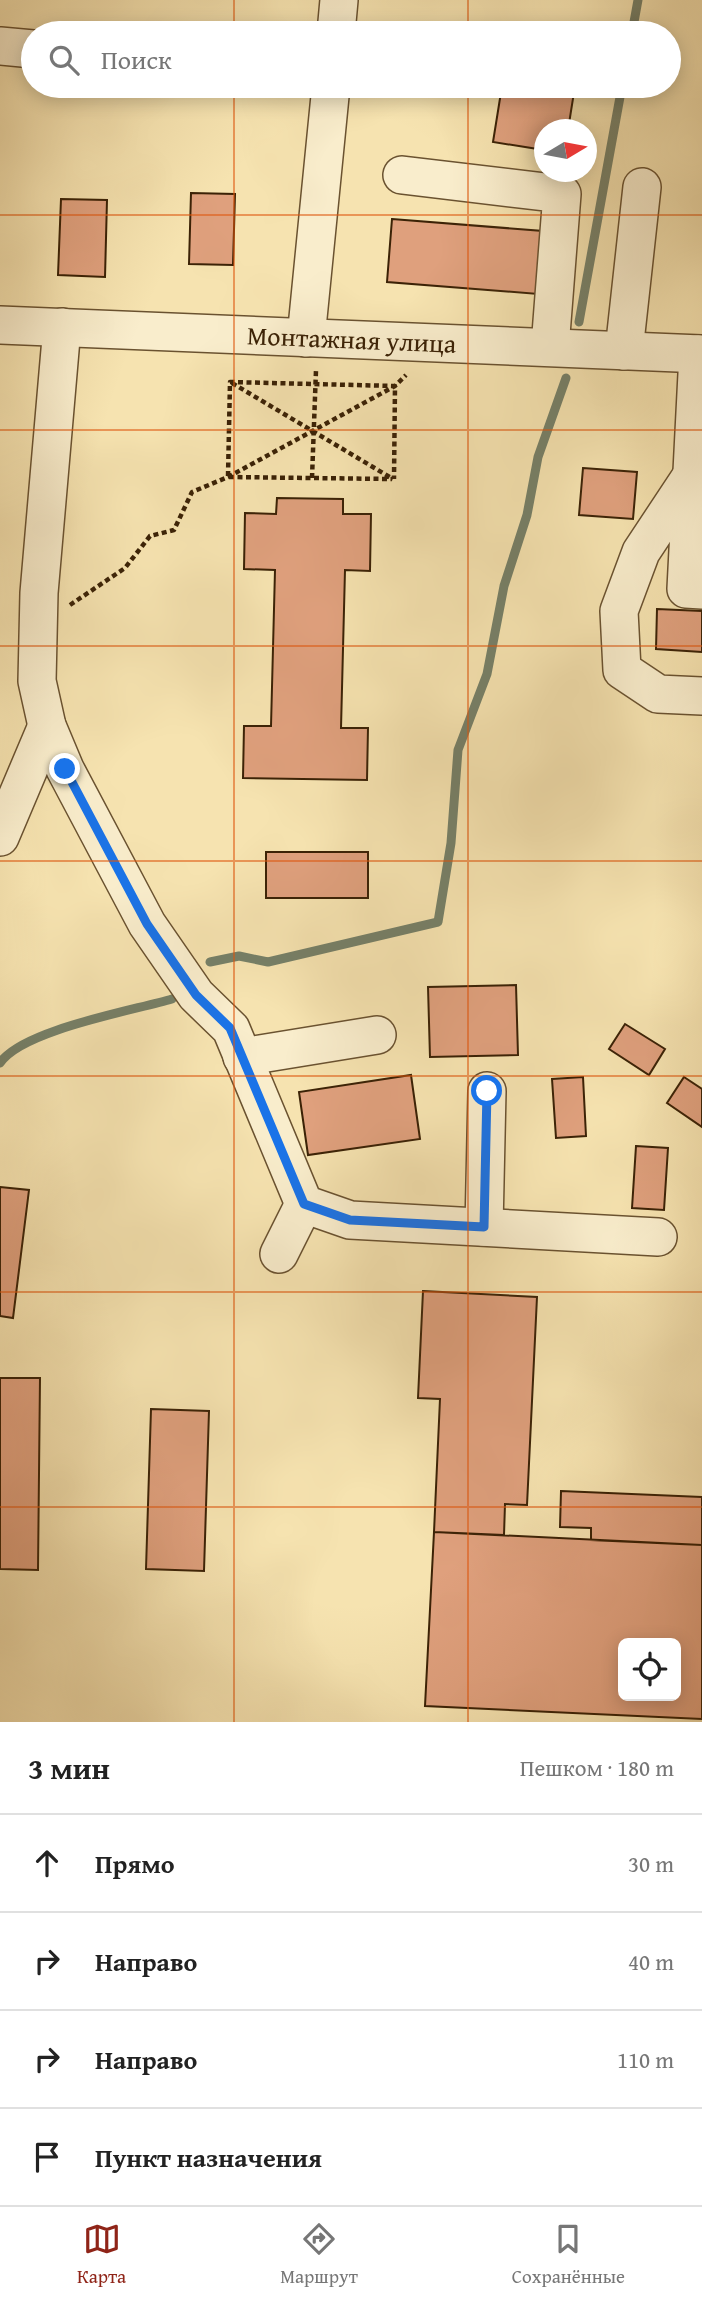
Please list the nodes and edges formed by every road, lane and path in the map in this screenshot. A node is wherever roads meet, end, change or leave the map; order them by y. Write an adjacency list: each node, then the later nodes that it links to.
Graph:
1 (339, 0): 2 (street)
2 (337, 21)
3 (0, 46): 4 (street)
4 (21, 48)
5 (330, 98): 10 (street)
6 (402, 175): 11 (street)
7 (642, 187): 12 (street)
8 (0, 325): 9 (street, Монтажная улица)
9 (62, 327): 10 (street, Монтажная улица); 26 (street)
10 (306, 338): 11 (street, Монтажная улица)
11 (550, 347): 12 (street, Монтажная улица)
12 (624, 351): 13 (street, Монтажная улица)
13 (700, 354): 18 (street)
14 (230, 382): 15 (path); 17 (path); 19 (path)
15 (314, 385): 16 (path); 17 (path)
16 (396, 386): 17 (path); 21 (path)
17 (314, 431): 19 (path); 20 (path); 21 (path)
18 (692, 475): 22 (street); 24 (street)
19 (228, 477): 20 (path); 23 (path)
20 (312, 478): 21 (path)
21 (394, 479)
22 (694, 589): 24 (street)
23 (59, 611)
24 (619, 611): 25 (street)
25 (702, 696)
26 (47, 726): 27 (street); 29 (street)
27 (0, 837)
28 (377, 1035): 29 (street)
29 (242, 1057): 31 (street)
30 (487, 1091): 32 (street)
31 (304, 1204): 32 (street); 34 (street)
32 (484, 1227): 33 (street)
33 (658, 1237)
34 (279, 1254)

